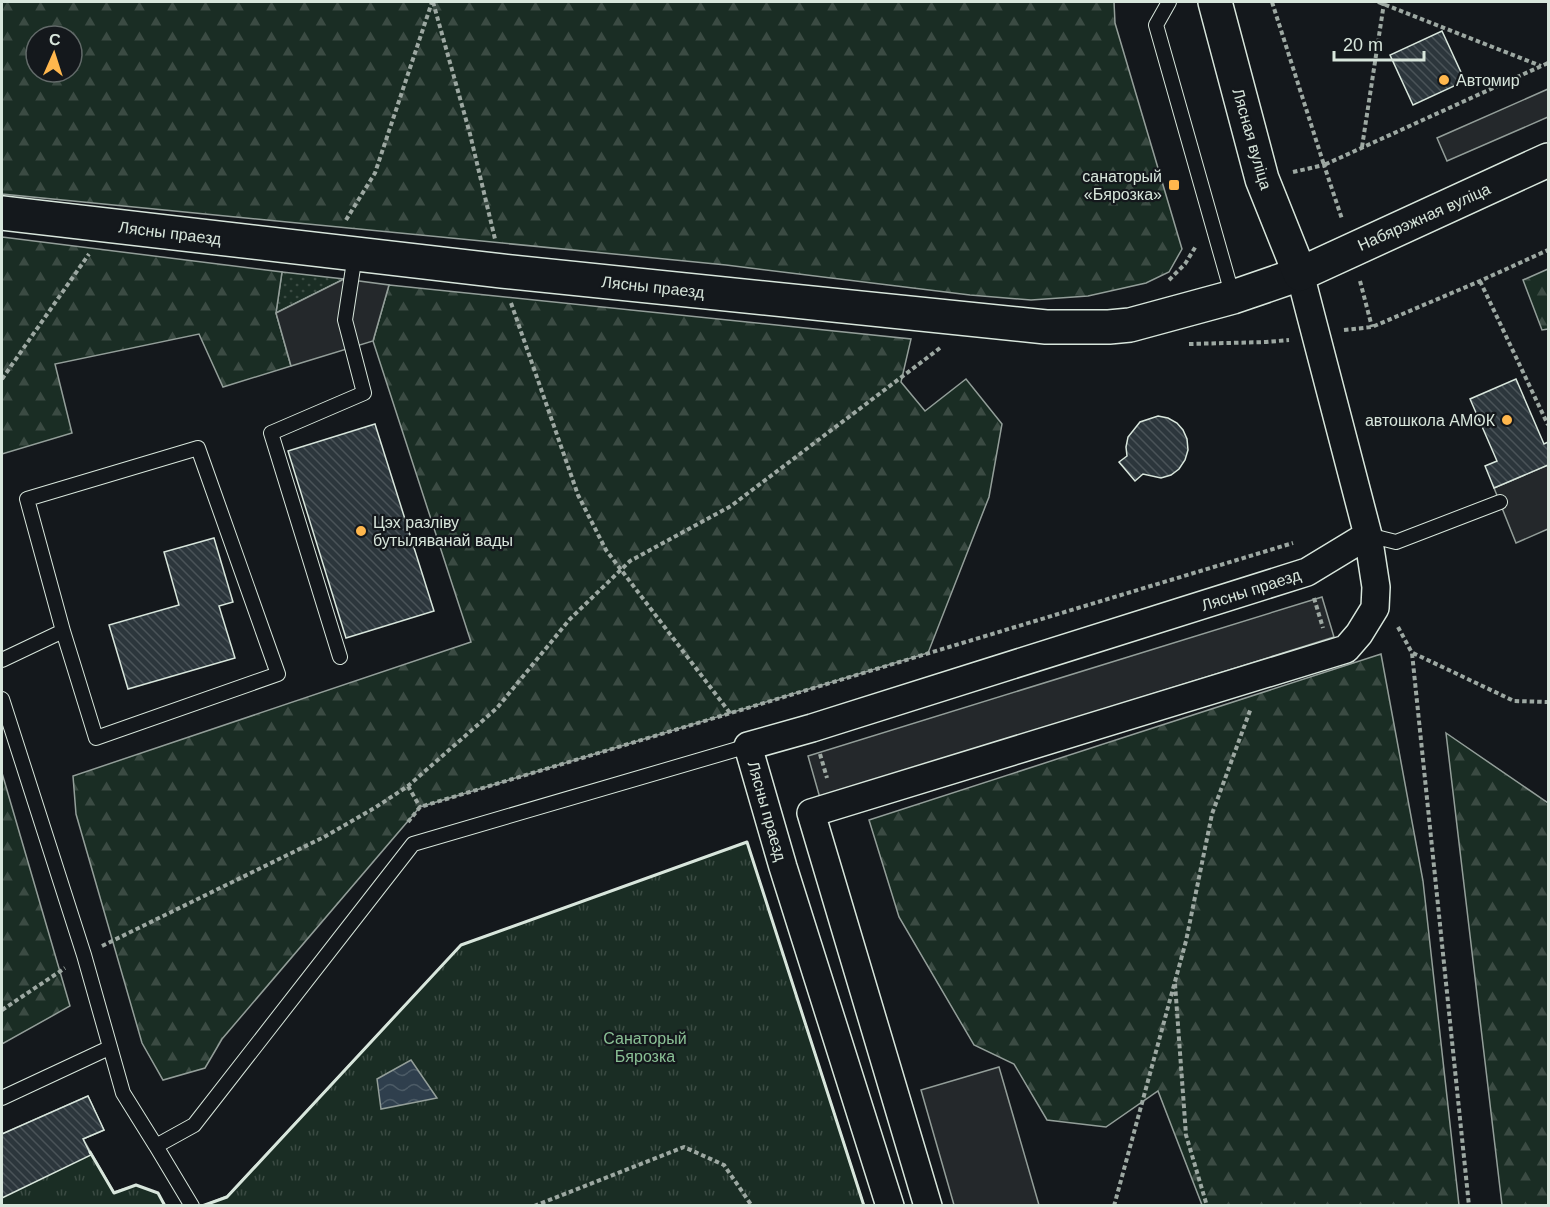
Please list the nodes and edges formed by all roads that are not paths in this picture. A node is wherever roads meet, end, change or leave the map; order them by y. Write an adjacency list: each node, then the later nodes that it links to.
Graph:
1 (1169, 2): 7 (lane)
2 (1215, 2): 6 (street, Лясная вуліца)
3 (1548, 160): 6 (street, Набярэжная вуліца)
4 (2, 213): 5 (street, Лясны праезд)
5 (355, 255): 7 (street, Лясны праезд); 11 (lane)
6 (1300, 274): 7 (street, Лясны праезд); 9 (street)
7 (1233, 297)
8 (1500, 502): 9 (lane)
9 (1368, 535): 14 (street, Лясны праезд); 20 (street)
10 (63, 631): 10 (lane); 12 (lane)
11 (340, 657)
12 (2, 660)
13 (2, 699): 15 (lane)
14 (748, 746): 17 (lane); 19 (street, Лясны праезд)
15 (109, 1048): 16 (lane); 17 (lane)
16 (2, 1098)
17 (156, 1146): 18 (lane)
18 (192, 1206)
19 (890, 1206)
20 (928, 1206)

